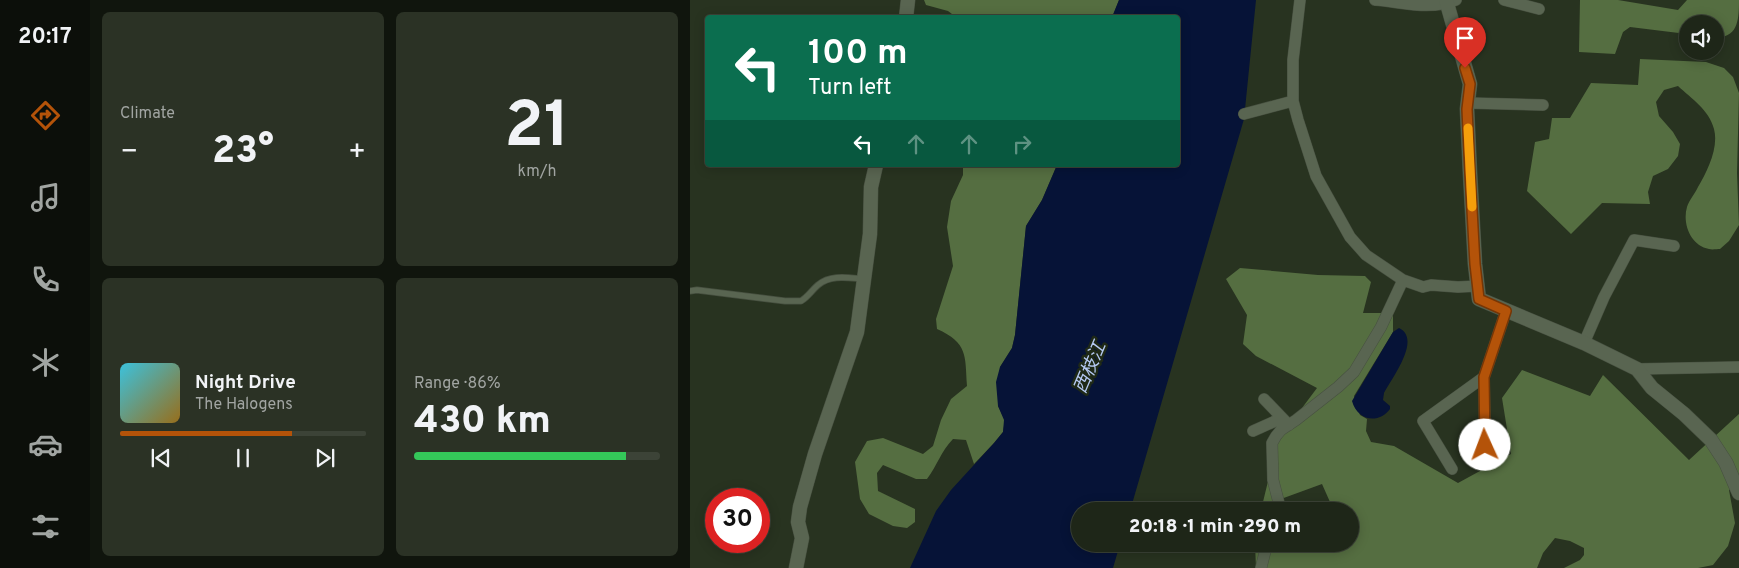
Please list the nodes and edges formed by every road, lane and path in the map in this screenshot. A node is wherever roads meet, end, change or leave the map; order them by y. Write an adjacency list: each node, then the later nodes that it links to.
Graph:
1 (908, 0): 7 (street)
2 (1300, 0): 8 (street)
3 (1375, 0): 5 (street)
4 (1504, 0): 6 (street)
5 (1449, 1): 9 (street)
6 (1538, 9)
7 (906, 15)
8 (1294, 101): 11 (street); 15 (street)
9 (1468, 103): 10 (street); 16 (street)
10 (1543, 105)
11 (1244, 114)
12 (876, 167): 14 (street)
13 (1674, 246): 19 (street)
14 (864, 279): 17 (lane); 31 (street)
15 (1403, 280): 16 (street); 24 (street)
16 (1478, 286): 18 (street)
17 (690, 291)
18 (1506, 311): 19 (street); 22 (street)
19 (1584, 343): 21 (street)
20 (1739, 367): 21 (street)
21 (1637, 369): 28 (street)
22 (1484, 377): 26 (street); 27 (street)
23 (1264, 399): 24 (street)
24 (1285, 421): 25 (street); 29 (street)
25 (1253, 431)
26 (1485, 445)
27 (1452, 468)
28 (1739, 494)
29 (1279, 502)
30 (1265, 552): 32 (street)
31 (796, 568)
32 (1261, 568)

